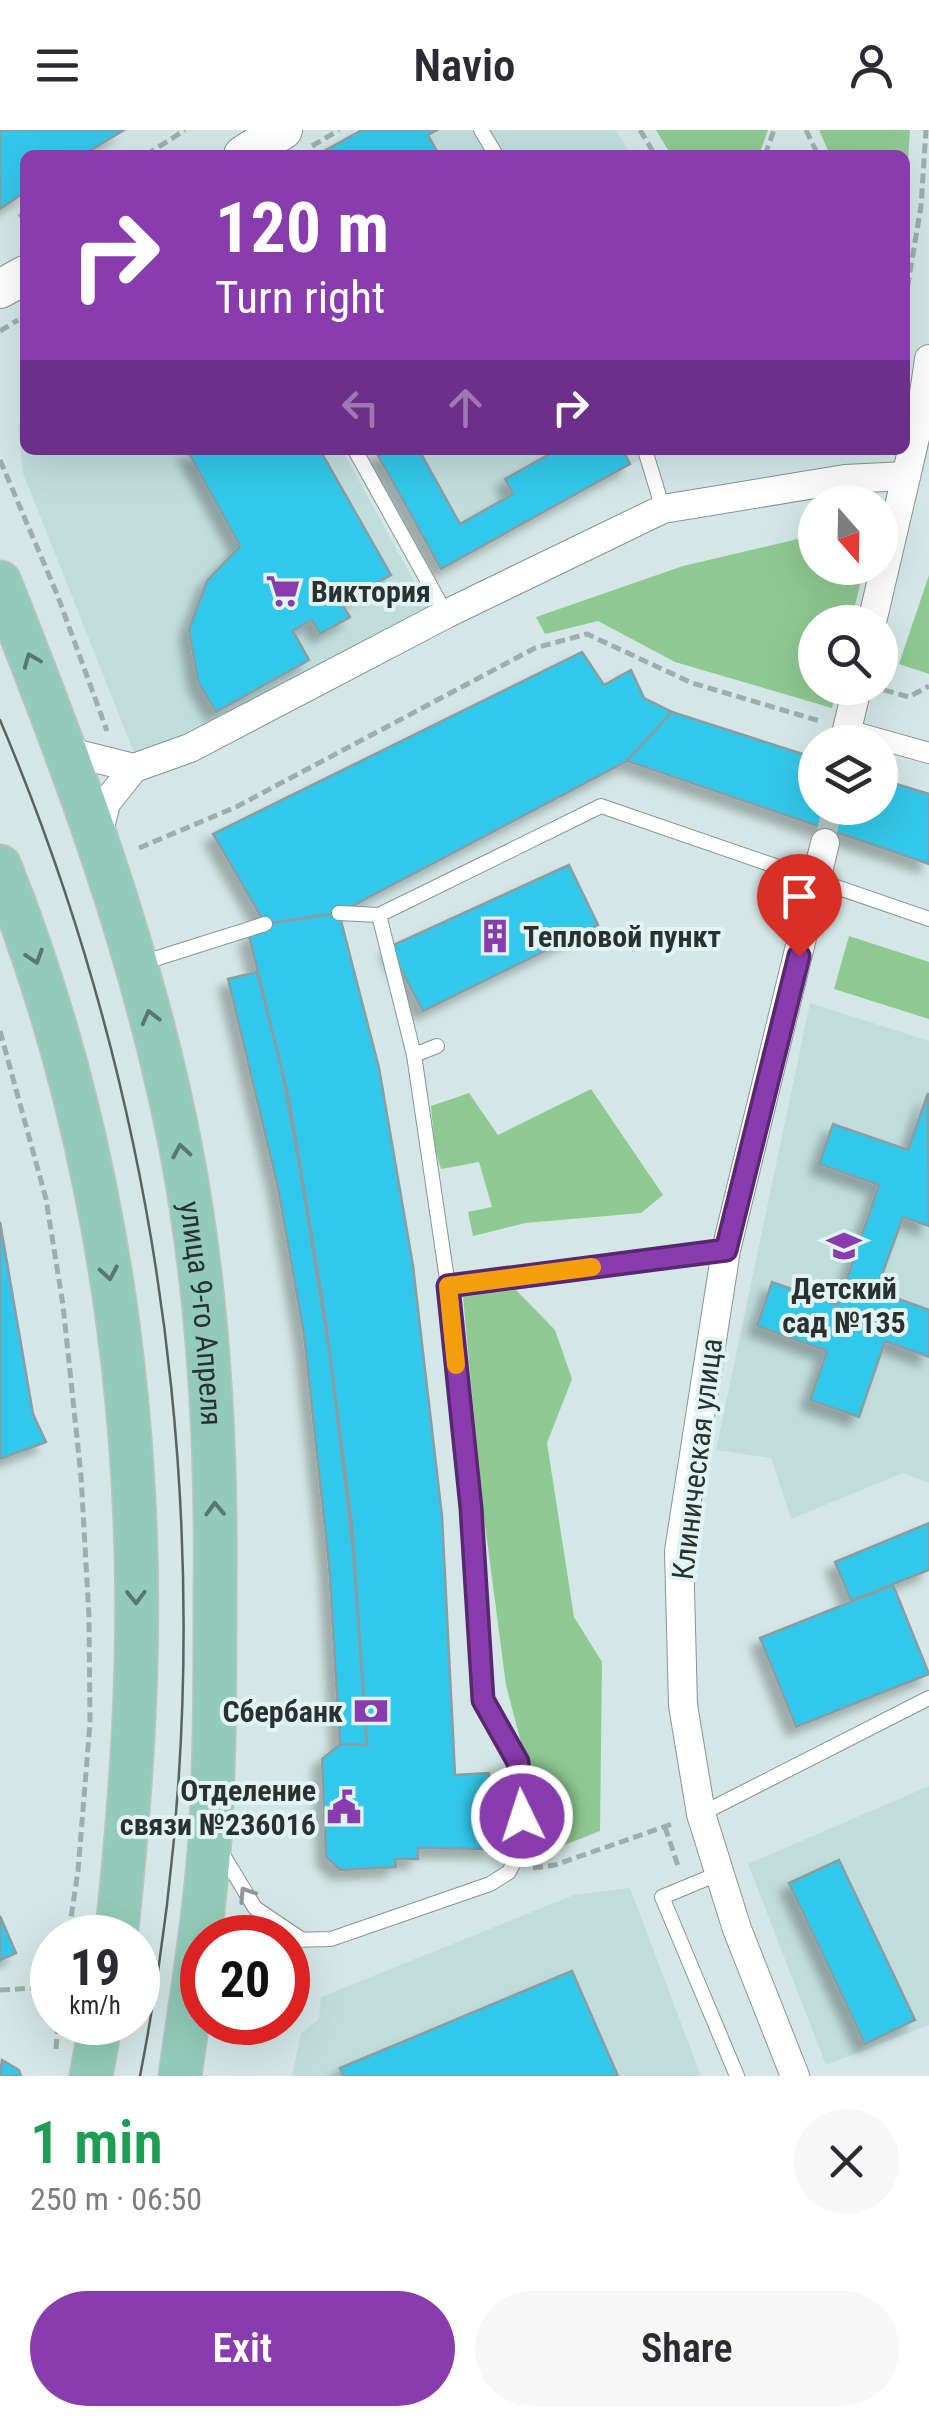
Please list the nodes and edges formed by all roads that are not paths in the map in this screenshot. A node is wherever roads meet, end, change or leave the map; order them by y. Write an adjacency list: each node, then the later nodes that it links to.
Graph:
1 (296, 139): 2 (main road)
2 (260, 150)
3 (929, 359): 6 (street)
4 (357, 455): 10 (lane)
5 (647, 455): 7 (lane)
6 (906, 476): 7 (street); 9 (street)
7 (663, 509): 10 (street)
8 (0, 582): 11 (main road, улица 9-го Апреля, one-way to 8)
9 (876, 605)
10 (446, 614): 14 (street)
11 (62, 739): 14 (street); 15 (main road, улица 9-го Апреля)
12 (898, 747): 13 (street)
13 (929, 753)
14 (127, 766): 15 (street)
15 (98, 835): 23 (main road, улица 9-го Апреля)
16 (826, 840): 18 (street, Клиническая улица)
17 (0, 866): 32 (main road, one-way to 32)
18 (817, 883): 20 (lane); 21 (lane); 26 (street, Клиническая улица)
19 (339, 914): 20 (lane)
20 (380, 915): 25 (lane)
21 (929, 919)
22 (265, 924): 23 (lane)
23 (136, 965): 30 (main road, улица 9-го Апреля, one-way to 23)
24 (436, 1046): 25 (lane)
25 (414, 1054): 27 (lane)
26 (726, 1250): 27 (lane); 29 (street, Клиническая улица)
27 (448, 1286): 35 (lane)
28 (929, 1698): 29 (lane)
29 (701, 1814): 31 (street, Клиническая улица)
30 (210, 1832): 33 (main road, улица 9-го Апреля); 34 (lane, one-way to 30)
31 (720, 1874): 40 (lane); 41 (street, Клиническая улица)
32 (118, 1915)
33 (203, 1915)
34 (264, 1915)
35 (310, 1940)
36 (96, 2045): 38 (main road)
37 (186, 2045): 39 (main road, улица 9-го Апреля)
38 (90, 2076)
39 (180, 2076)
40 (737, 2076)
41 (795, 2076)

